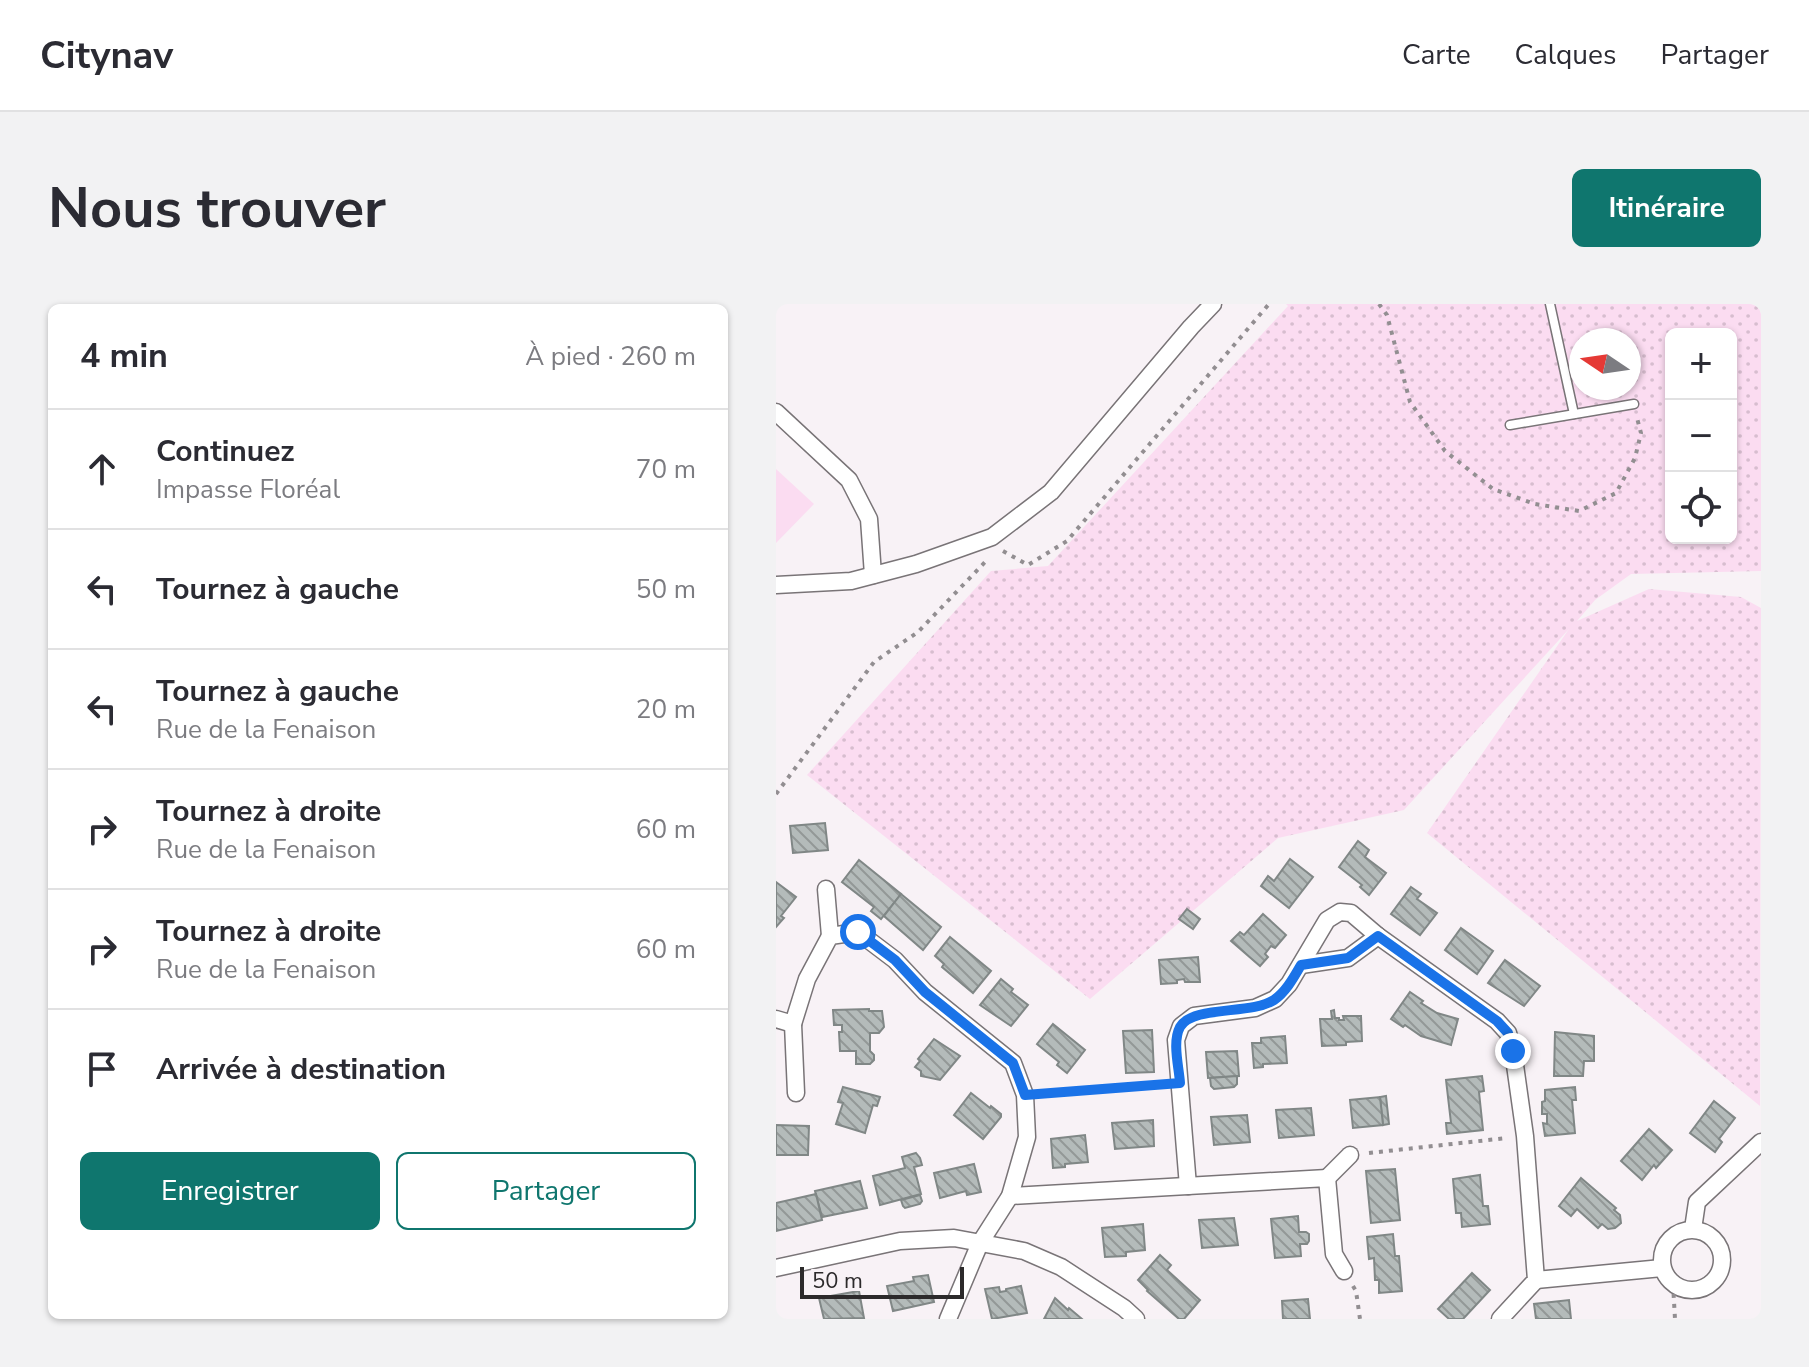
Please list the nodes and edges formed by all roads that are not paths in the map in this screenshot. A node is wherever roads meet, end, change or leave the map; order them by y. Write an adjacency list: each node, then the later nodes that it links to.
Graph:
1 (1213, 304): 7 (street)
2 (1550, 304): 5 (lane)
3 (1634, 404): 5 (lane)
4 (776, 412): 7 (street)
5 (1574, 414): 6 (lane)
6 (1510, 425)
7 (873, 575): 8 (street)
8 (776, 585)
9 (826, 889): 10 (street)
10 (830, 936): 13 (street); 19 (street)
11 (1378, 936): 12 (street); 12 (street); 25 (street)
12 (1301, 965): 18 (street)
13 (784, 1021): 14 (street)
14 (796, 1093)
15 (1761, 1142): 20 (street)
16 (1350, 1155): 17 (street)
17 (1327, 1178): 18 (street); 24 (street)
18 (1188, 1186): 19 (street)
19 (1010, 1196): 21 (street)
20 (1693, 1229): 23 (street); 23 (street)
21 (980, 1243): 22 (street); 26 (street); 27 (street)
22 (776, 1268)
23 (1662, 1268): 25 (street)
24 (1344, 1271)
25 (1536, 1280): 28 (street)
26 (948, 1319)
27 (1136, 1319)
28 (1500, 1319)

